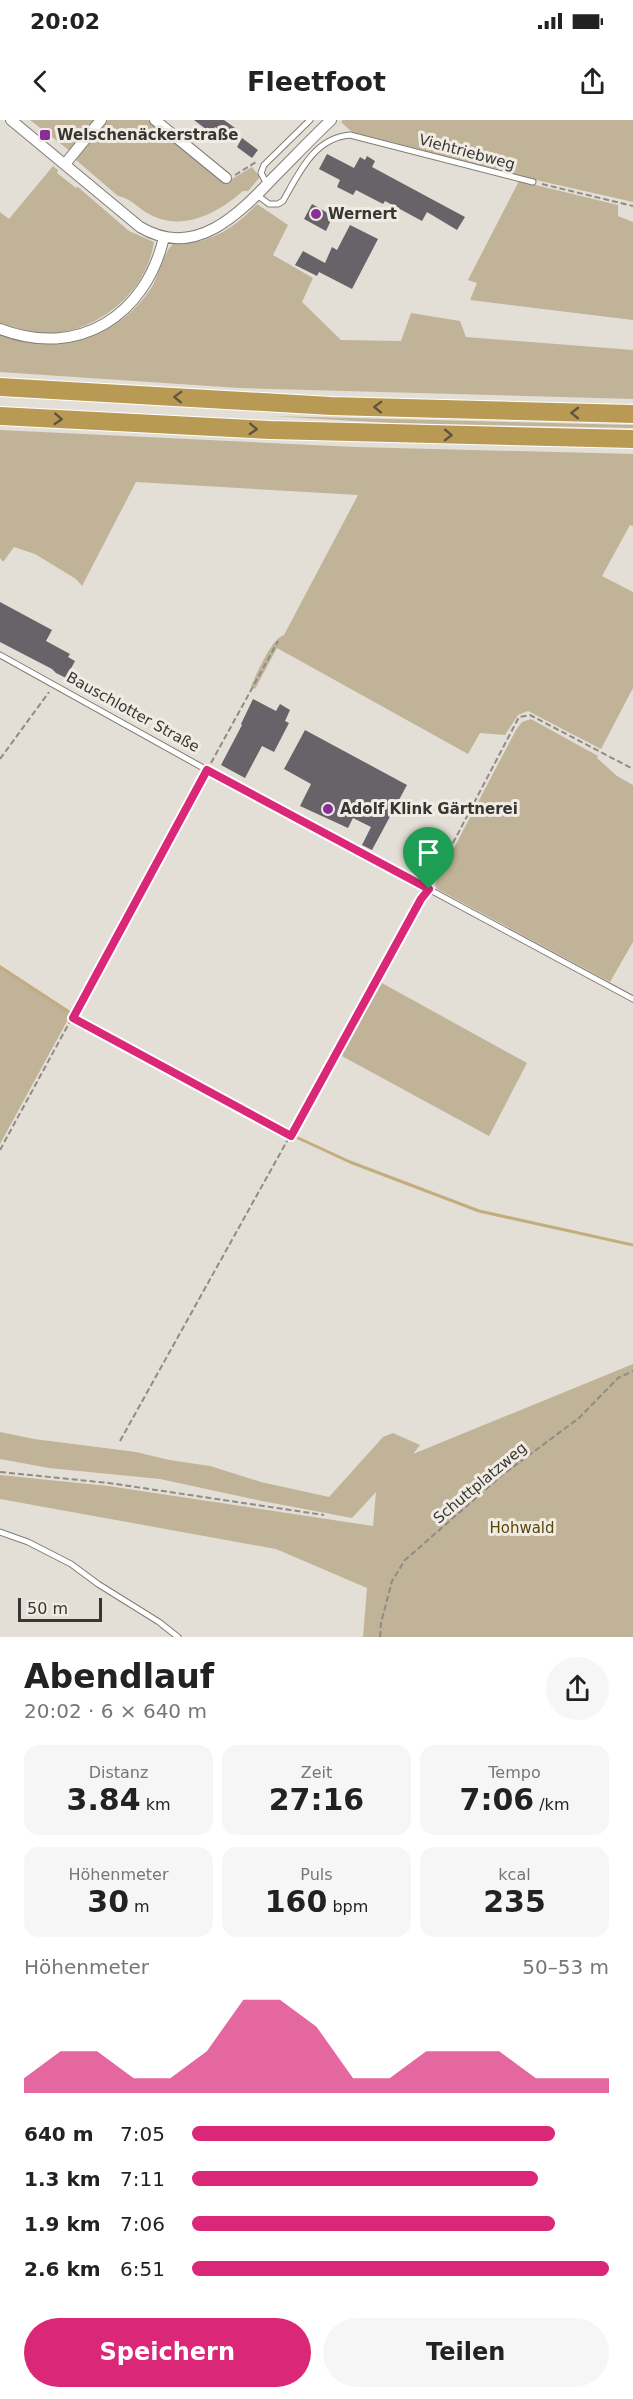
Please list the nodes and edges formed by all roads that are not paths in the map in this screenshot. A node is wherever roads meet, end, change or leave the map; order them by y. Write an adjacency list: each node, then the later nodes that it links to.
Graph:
1 (10, 120): 6 (street)
2 (101, 120): 6 (street)
3 (155, 120): 7 (street)
4 (310, 120): 9 (lane)
5 (332, 120): 9 (street)
6 (65, 164): 11 (street)
7 (226, 178)
8 (533, 182): 10 (lane, Viehtriebweg)
9 (267, 185): 10 (street)
10 (257, 195): 11 (street)
11 (164, 237): 12 (street)
12 (0, 329)
13 (0, 387): 14 (highway, one-way to 13)
14 (633, 414)
15 (0, 416): 16 (highway, one-way to 16)
16 (633, 440)
17 (0, 655): 18 (lane, Bauschlotter Straße)
18 (633, 999)
19 (0, 1532): 20 (lane)
20 (178, 1637)

